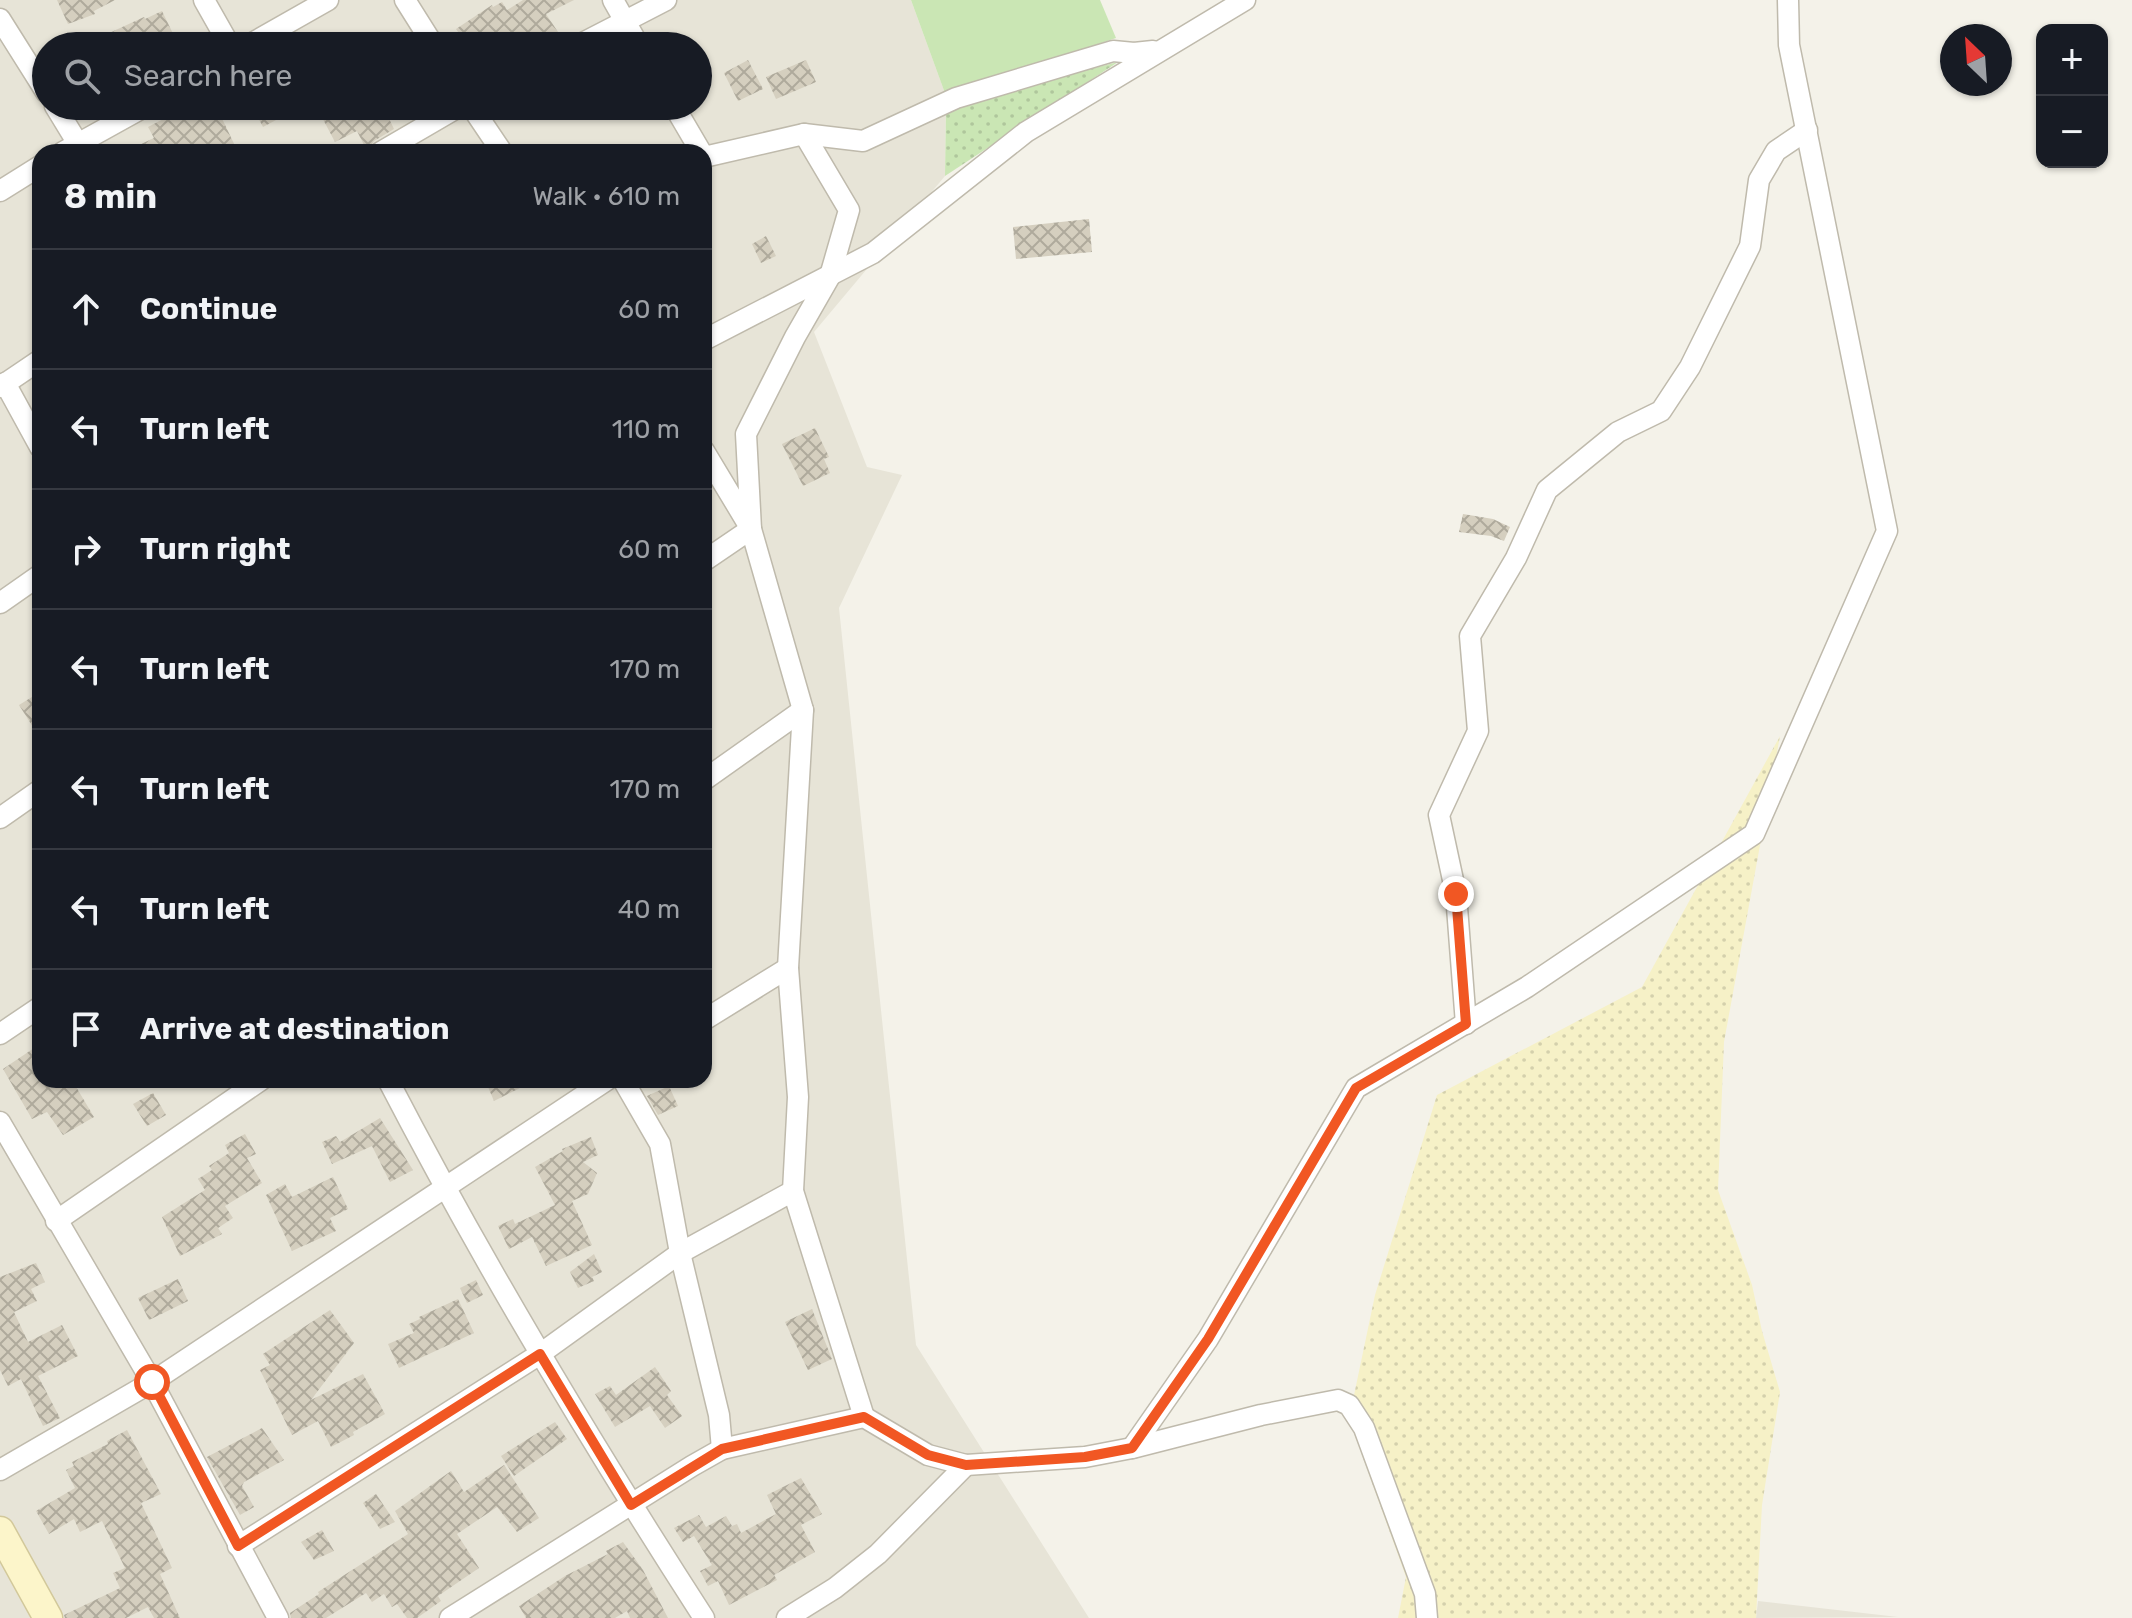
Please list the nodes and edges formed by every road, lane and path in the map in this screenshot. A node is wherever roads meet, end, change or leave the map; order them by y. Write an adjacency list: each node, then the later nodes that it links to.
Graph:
1 (204, 0): 10 (street)
2 (328, 0): 11 (street)
3 (405, 0): 12 (street)
4 (613, 0): 9 (street)
5 (666, 0): 9 (street)
6 (1245, 0): 15 (street)
7 (1788, 0): 22 (street)
8 (0, 19): 16 (street)
9 (625, 22): 13 (street); 14 (street)
10 (222, 32)
11 (272, 32)
12 (425, 32)
13 (605, 32)
14 (631, 32)
15 (1161, 50): 23 (street); 32 (street)
16 (32, 70)
17 (62, 120): 24 (street)
18 (123, 120): 25 (street)
19 (436, 120): 26 (street)
20 (480, 120): 27 (street)
21 (682, 120): 28 (street)
22 (1807, 130): 49 (street); 49 (street)
23 (804, 134): 29 (street); 32 (street)
24 (73, 144)
25 (83, 144)
26 (395, 144)
27 (497, 144)
28 (696, 144)
29 (712, 152)
30 (32, 171): 31 (street)
31 (0, 191)
32 (830, 276): 33 (street); 38 (street)
33 (712, 336)
34 (32, 365): 35 (street)
35 (2, 385): 36 (street)
36 (32, 434)
37 (712, 464): 38 (street)
38 (751, 529): 39 (street); 42 (street)
39 (712, 556)
40 (32, 581): 41 (street)
41 (0, 603)
42 (803, 710): 43 (street); 46 (street)
43 (712, 774)
44 (32, 796): 45 (street)
45 (0, 818)
46 (788, 968): 48 (street); 57 (street)
47 (32, 1012): 50 (street)
48 (712, 1015)
49 (1466, 1024): 63 (street)
50 (0, 1034)
51 (249, 1088): 58 (street)
52 (392, 1088): 56 (street)
53 (595, 1088): 56 (street)
54 (628, 1088): 59 (street)
55 (0, 1122): 58 (street)
56 (444, 1187): 60 (street); 61 (street)
57 (793, 1191): 59 (street); 62 (street)
58 (56, 1221): 61 (street)
59 (680, 1253): 60 (street); 64 (street)
60 (540, 1354): 67 (street); 69 (street)
61 (152, 1382): 66 (street); 69 (street)
62 (864, 1417): 64 (street); 65 (street)
63 (1132, 1448): 65 (street); 75 (street)
64 (722, 1449): 67 (street)
65 (966, 1465): 74 (street)
66 (0, 1470)
67 (631, 1505): 72 (street); 73 (street)
68 (0, 1531): 70 (main road)
69 (238, 1546): 71 (street)
70 (48, 1618)
71 (278, 1618)
72 (450, 1618)
73 (704, 1618)
74 (787, 1618)
75 (1427, 1618)

